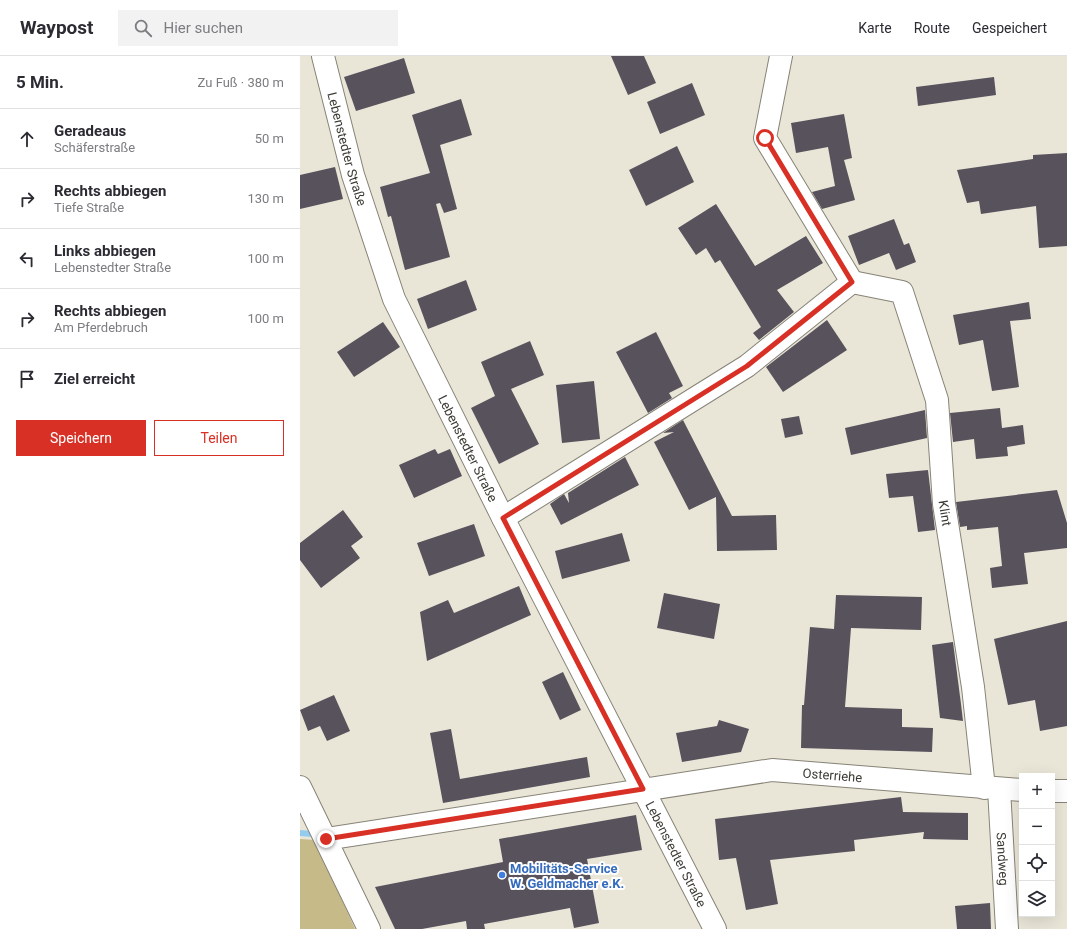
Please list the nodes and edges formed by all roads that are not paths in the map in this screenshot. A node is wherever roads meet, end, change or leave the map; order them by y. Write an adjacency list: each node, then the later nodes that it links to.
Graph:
1 (323, 56): 4 (street, Lebenstedter Straße)
2 (780, 56): 3 (street)
3 (852, 282): 4 (street); 6 (street, Klint)
4 (503, 518): 7 (street, Lebenstedter Straße)
5 (300, 787): 11 (street)
6 (991, 788): 7 (street, Osterriehe); 8 (street, Osterriehe); 14 (street, Sandweg)
7 (643, 789): 11 (street, Osterriehe); 13 (street, Lebenstedter Straße)
8 (1019, 790)
9 (1055, 791): 10 (street)
10 (1067, 791)
11 (326, 839): 12 (street)
12 (369, 929)
13 (715, 929)
14 (1007, 929)

